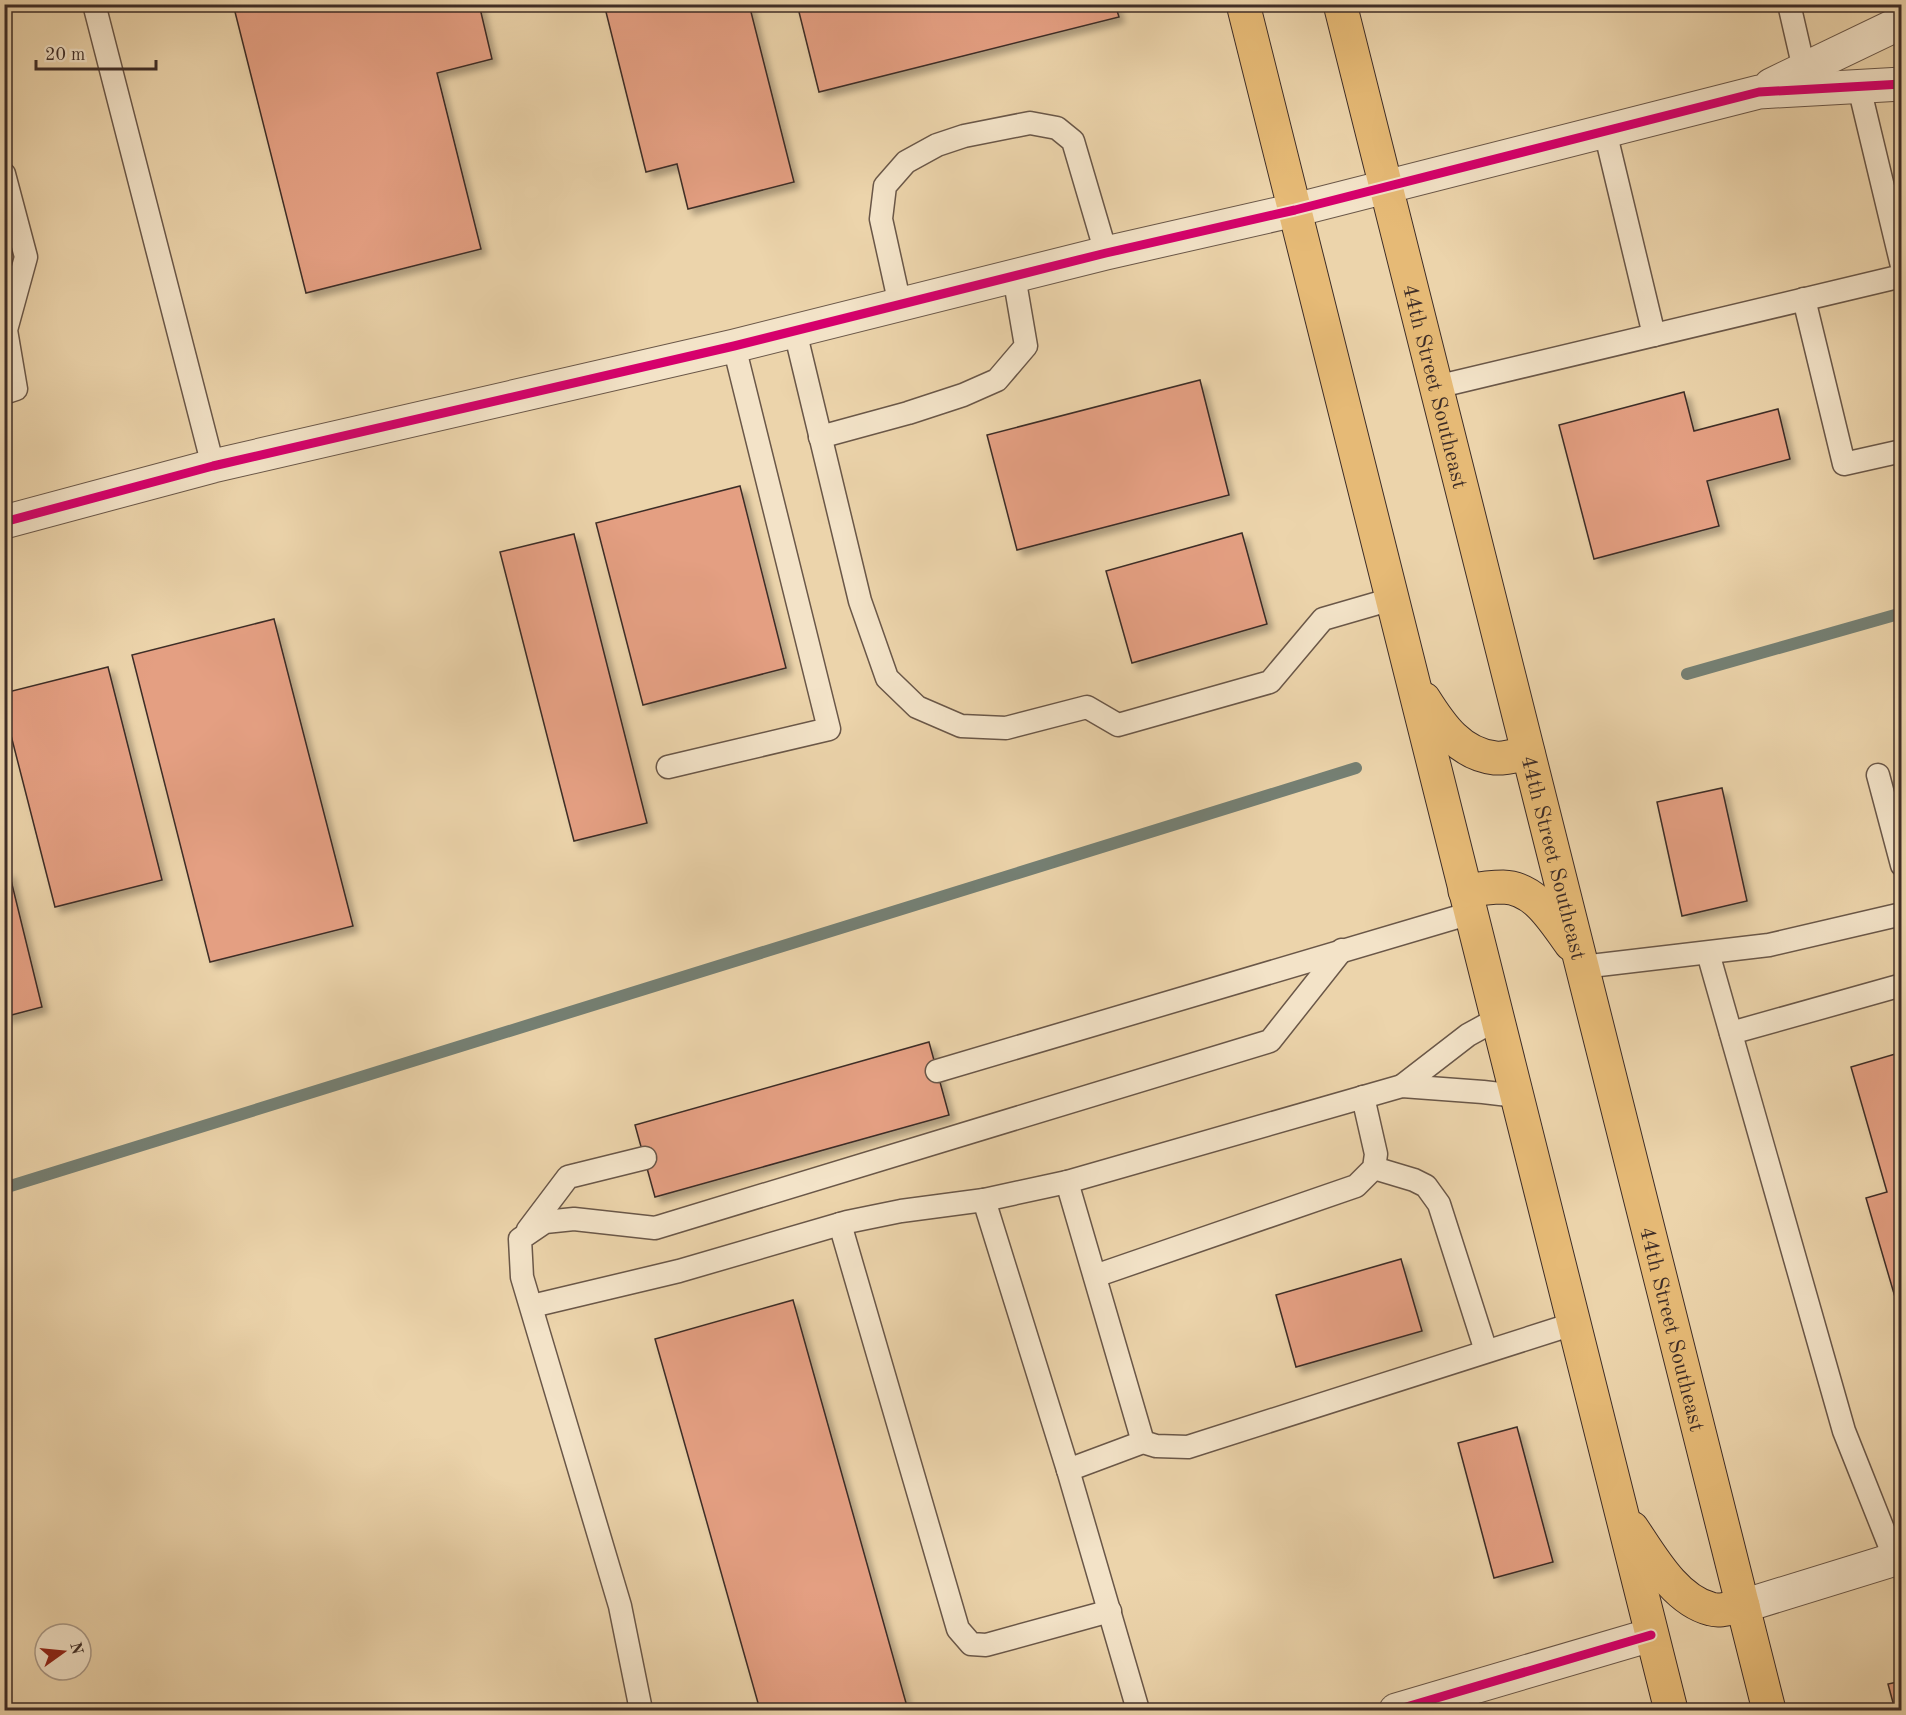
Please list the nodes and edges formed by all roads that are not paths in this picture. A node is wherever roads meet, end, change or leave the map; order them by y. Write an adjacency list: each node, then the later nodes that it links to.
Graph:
1 (94, 4): 27 (lane)
2 (1243, 4): 13 (main road)
3 (1340, 4): 12 (main road, 44th Street Southeast)
4 (1789, 4): 6 (lane)
5 (1902, 22): 6 (street)
6 (1804, 69): 9 (street)
7 (1902, 84): 8 (street)
8 (1859, 87): 9 (street); 15 (lane)
9 (1759, 92): 10 (street)
10 (1605, 131): 12 (street); 21 (lane)
11 (4, 174): 24 (lane)
12 (1385, 187): 13 (street); 23 (main road, 44th Street Southeast)
13 (1295, 210): 14 (street); 29 (main road)
14 (1106, 253): 16 (street); 19 (lane)
15 (1902, 266)
16 (1014, 276): 19 (street); 25 (lane)
17 (1902, 276): 18 (lane)
18 (1804, 299): 21 (lane); 26 (lane)
19 (900, 305): 20 (street)
20 (795, 331): 22 (street); 25 (lane)
21 (1654, 335): 23 (lane)
22 (734, 346): 27 (street); 32 (lane)
23 (1436, 387): 31 (main road, 44th Street Southeast)
24 (4, 393)
25 (820, 437): 29 (lane)
26 (1902, 450)
27 (213, 466): 28 (street)
28 (4, 522)
29 (1392, 599): 30 (main road)
30 (1413, 682): 31 (main road); 35 (main road)
31 (1528, 753): 39 (main road, 44th Street Southeast)
32 (668, 767)
33 (1878, 775): 34 (lane)
34 (1902, 865)
35 (1468, 902): 37 (lane); 39 (main road); 41 (main road)
36 (1902, 914): 38 (lane)
37 (1342, 950): 43 (lane); 52 (lane)
38 (1708, 953): 39 (lane); 42 (lane)
39 (1580, 961): 61 (main road, 44th Street Southeast)
40 (1902, 985): 42 (lane)
41 (1497, 1019): 44 (lane); 45 (main road)
42 (1731, 1033): 60 (lane)
43 (937, 1071)
44 (1402, 1086): 45 (lane); 46 (lane)
45 (1517, 1096): 55 (main road)
46 (1363, 1097): 48 (lane); 49 (lane)
47 (645, 1158): 52 (lane)
48 (1374, 1168): 53 (lane); 56 (lane)
49 (1067, 1182): 50 (lane); 53 (lane)
50 (984, 1200): 51 (lane); 58 (lane)
51 (840, 1224): 54 (lane); 62 (lane)
52 (520, 1239): 54 (lane)
53 (1095, 1276): 57 (lane)
54 (532, 1306): 64 (lane)
55 (1574, 1324): 56 (lane); 59 (main road)
56 (1486, 1351): 57 (lane)
57 (1143, 1442): 58 (lane)
58 (1068, 1470): 62 (lane)
59 (1620, 1511): 61 (main road); 63 (main road)
60 (1898, 1558): 61 (street)
61 (1743, 1606): 68 (main road, 44th Street Southeast)
62 (1110, 1611): 65 (lane)
63 (1651, 1635): 66 (street); 67 (main road)
64 (641, 1710)
65 (1138, 1710)
66 (1396, 1710)
67 (1671, 1710)
68 (1769, 1710)

